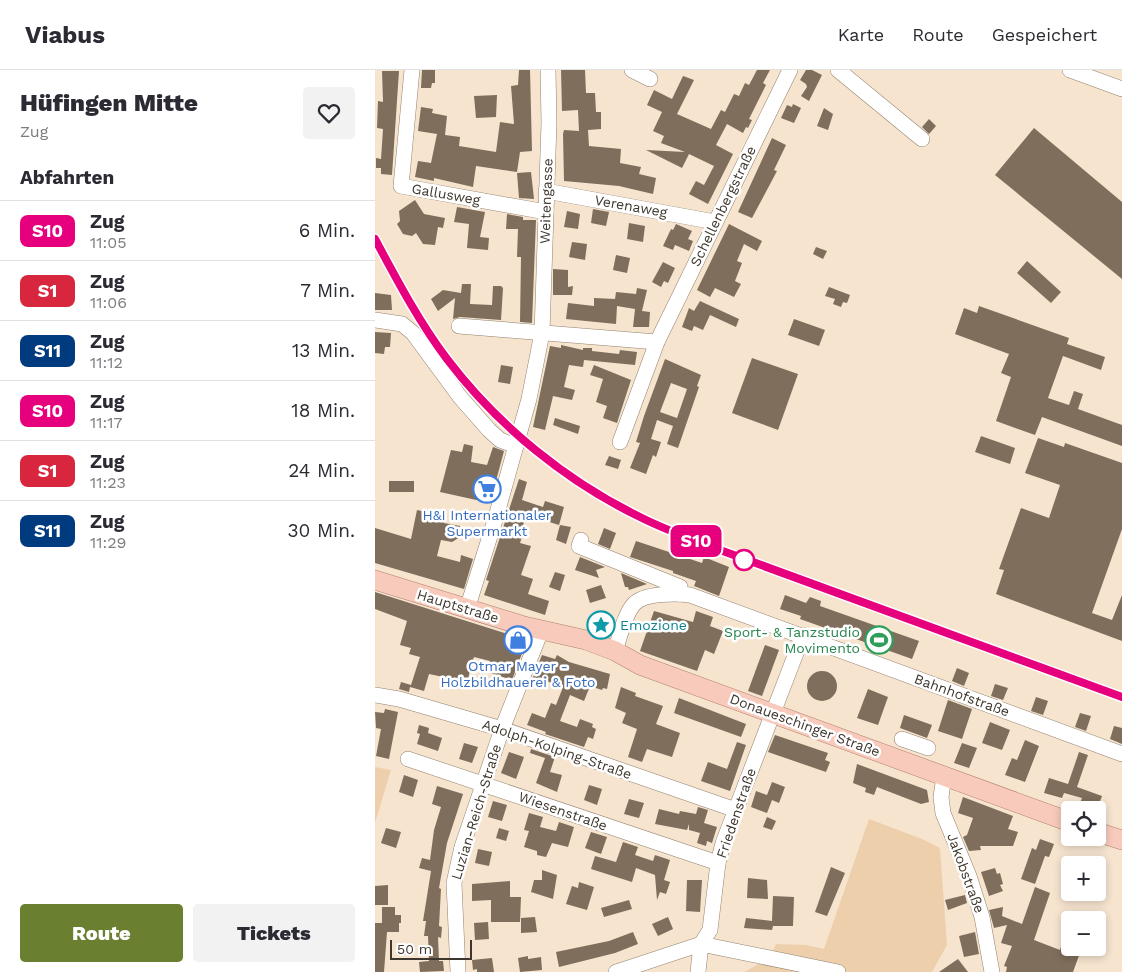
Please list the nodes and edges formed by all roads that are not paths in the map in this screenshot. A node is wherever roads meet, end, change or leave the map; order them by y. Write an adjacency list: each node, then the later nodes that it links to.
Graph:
1 (412, 70): 11 (street, Gallusweg)
2 (548, 70): 10 (street, Weitengasse)
3 (631, 70): 7 (street)
4 (791, 70): 12 (street, Schellenbergstraße)
5 (838, 70): 9 (street)
6 (1070, 70): 8 (street)
7 (650, 78)
8 (1122, 89)
9 (921, 139)
10 (546, 191): 11 (street, Weitengasse); 12 (street, Verenaweg)
11 (546, 212): 15 (street, Weitengasse)
12 (715, 222): 16 (street, Schellenbergstraße)
13 (375, 320): 18 (street)
14 (459, 326): 15 (street)
15 (542, 333): 16 (street); 18 (street, Weitengasse)
16 (657, 342): 17 (street, Schellenbergstraße)
17 (620, 442)
18 (516, 446): 22 (street, Weitengasse)
19 (581, 540): 21 (street)
20 (375, 580): 22 (main road, Hauptstraße)
21 (679, 594): 24 (street, Bahnhofstraße); 25 (street, Bahnhofstraße)
22 (467, 609): 23 (main road, Hauptstraße)
23 (541, 631): 25 (main road, Donaueschinger Straße); 28 (street, Luzian-Reich-Straße)
24 (803, 635): 27 (street); 31 (street, Bahnhofstraße)
25 (615, 651): 27 (main road, Donaueschinger Straße)
26 (375, 695): 28 (street, Adolph-Kolping-Straße)
27 (772, 712): 33 (main road, Donaueschinger Straße); 35 (street, Friedenstraße)
28 (502, 729): 34 (street, Luzian-Reich-Straße); 35 (street, Adolph-Kolping-Straße)
29 (902, 739): 30 (street)
30 (928, 748)
31 (1122, 754)
32 (408, 759): 34 (street, Wiesenstraße)
33 (944, 776): 36 (main road, Donaueschinger Straße); 45 (street, Jakobstraße)
34 (483, 784): 39 (street, Wiesenstraße); 42 (street, Luzian-Reich-Straße)
35 (736, 810): 39 (street, Friedenstraße)
36 (1061, 819)
37 (1106, 835): 38 (main road)
38 (1122, 840)
39 (718, 863): 40 (street, Friedenstraße)
40 (701, 944): 41 (street); 43 (street, Friedenstraße); 44 (street)
41 (619, 971)
42 (458, 972)
43 (698, 972)
44 (838, 972)
45 (992, 972)

